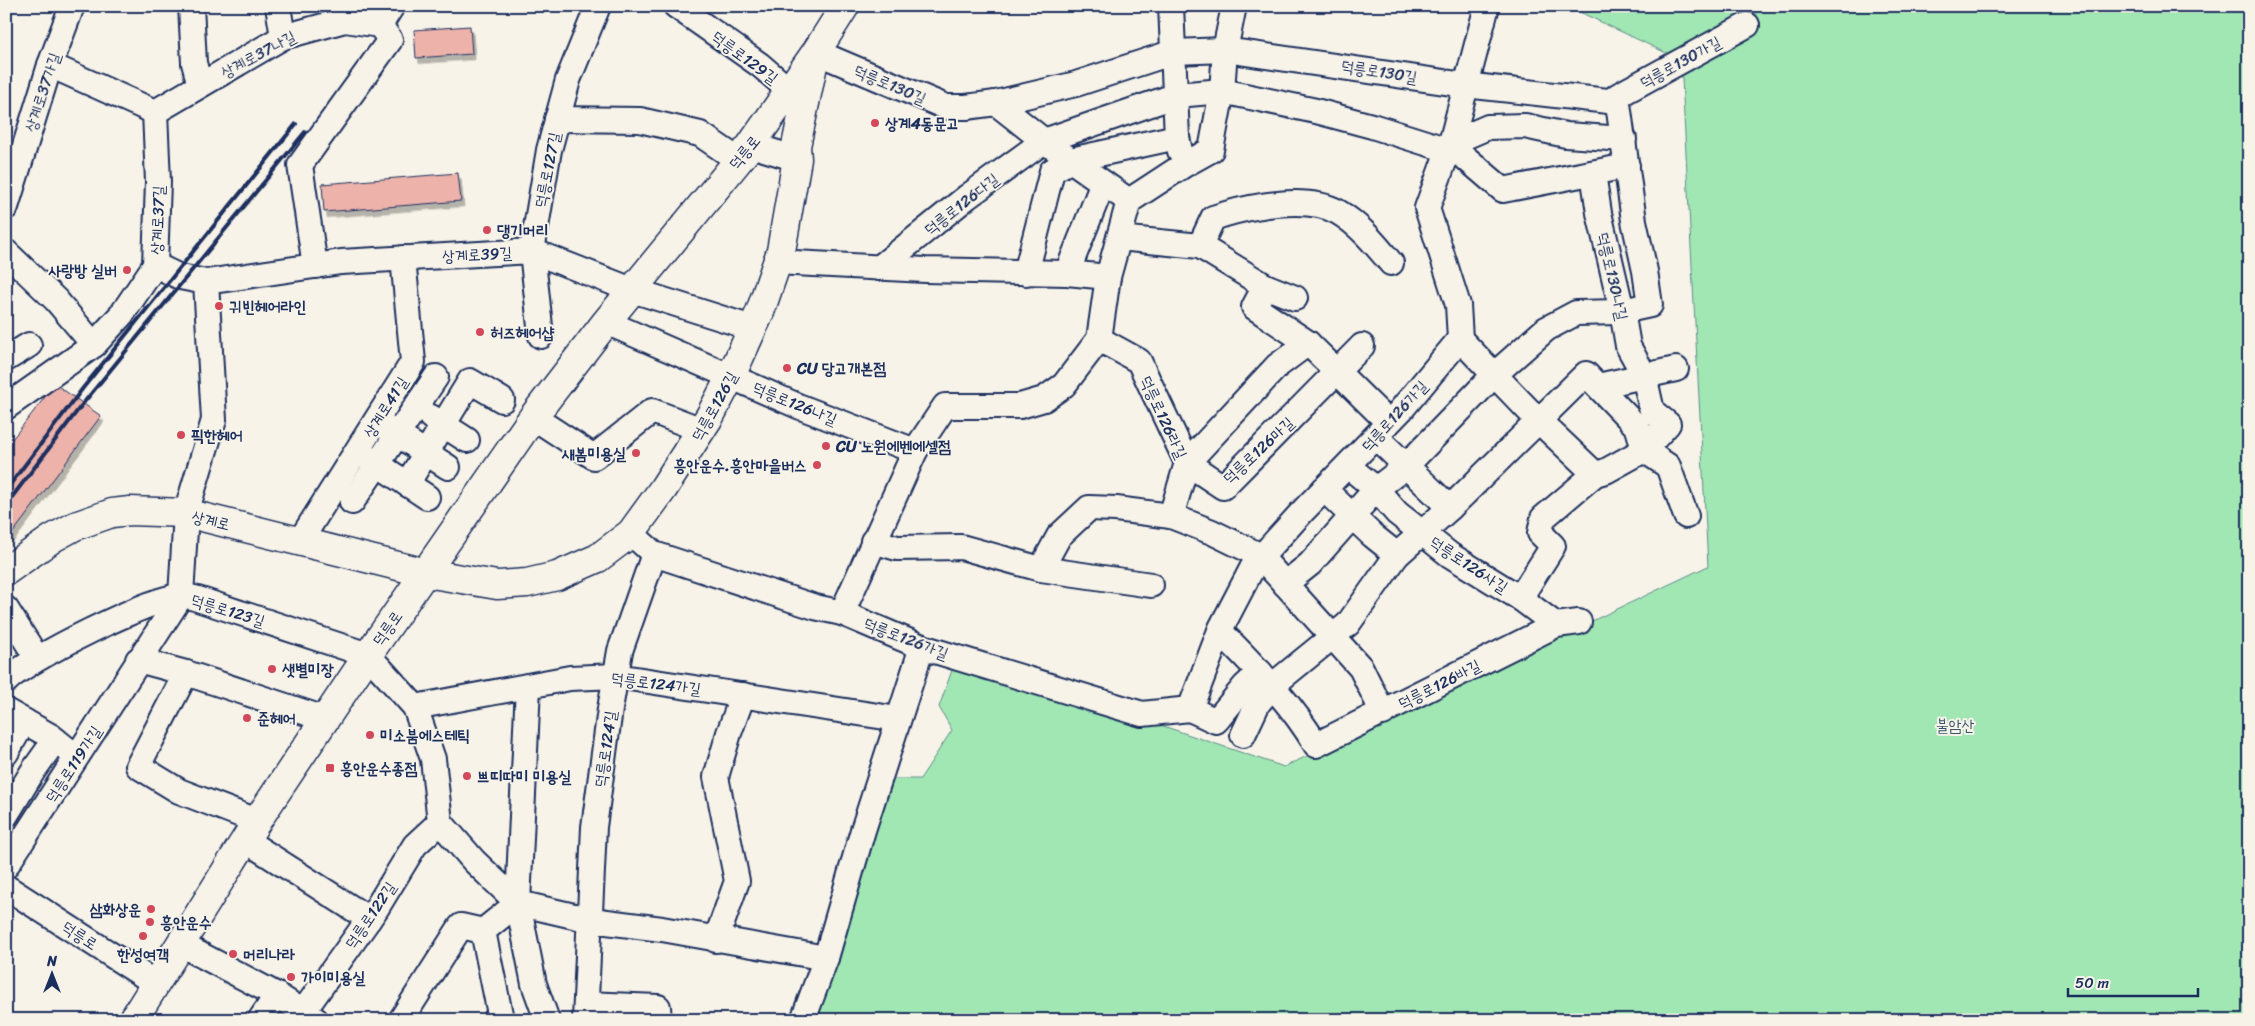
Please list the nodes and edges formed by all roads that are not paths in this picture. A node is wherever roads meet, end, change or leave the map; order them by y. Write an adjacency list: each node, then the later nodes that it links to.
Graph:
1 (72, 6): 17 (street, 상계로37가길)
2 (191, 6): 18 (street, 상계로37나길)
3 (278, 6): 13 (street)
4 (598, 6): 26 (street, 덕릉로127길)
5 (676, 6): 20 (street, 덕릉로129길)
6 (845, 6): 15 (main road, 덕릉로)
7 (1171, 6): 16 (street)
8 (1234, 6): 14 (street)
9 (1487, 6): 19 (street)
10 (346, 13): 11 (street, 상계로37나길); 13 (street, 상계로37나길)
11 (386, 16): 48 (street)
12 (1747, 25): 23 (street, 덕릉로130가길)
13 (284, 36): 18 (street, 상계로37나길)
14 (1225, 50): 16 (street, 덕릉로130길); 19 (street, 덕릉로130길); 21 (street)
15 (816, 52): 20 (main road, 덕릉로); 24 (street, 덕릉로130길); 32 (main road, 덕릉로126길)
16 (1174, 52): 22 (street); 24 (street, 덕릉로130길)
17 (50, 65): 25 (street); 39 (street, 상계로37가길)
18 (200, 85): 25 (street, 상계로37나길)
19 (1465, 85): 23 (street); 30 (street)
20 (790, 90): 31 (main road, 덕릉로)
21 (1222, 91): 22 (street); 30 (street); 34 (street)
22 (1177, 95): 27 (street); 29 (street)
23 (1616, 102): 28 (street)
24 (996, 103): 29 (street)
25 (155, 112): 47 (street, 상계로37길)
26 (557, 119): 31 (street, 덕릉로127길); 42 (street, 덕릉로127길)
27 (1177, 137): 33 (street); 34 (street)
28 (1624, 139): 30 (street); 35 (street, 덕릉로130나길)
29 (1044, 141): 33 (street); 49 (street, 덕릉로126다길)
30 (1449, 146): 36 (street); 62 (street)
31 (744, 153): 32 (street, 덕릉로127길); 55 (main road, 덕릉로)
32 (797, 159): 45 (main road, 덕릉로126길)
33 (1071, 160): 37 (street); 50 (street)
34 (1184, 165): 38 (street)
35 (1627, 166): 36 (street); 57 (street, 덕릉로130나길)
36 (1593, 173): 57 (street, 덕릉로130나길)
37 (1103, 183): 38 (street); 51 (street)
38 (1129, 202): 40 (street)
39 (6, 207)
40 (1119, 238): 41 (street); 52 (street)
41 (1200, 246): 46 (street); 54 (street)
42 (532, 251): 44 (street, 상계로39길); 55 (street, 상계로39길); 60 (street, 덕릉로127길)
43 (6, 252): 65 (street)
44 (403, 258): 48 (street, 상계로39길); 75 (street, 상계로41길)
45 (776, 262): 49 (street); 59 (main road, 덕릉로126길)
46 (1391, 263)
47 (155, 265): 53 (street, 상계로39길); 65 (street, 상계로37길)
48 (315, 266): 53 (street, 상계로39길)
49 (879, 268): 50 (street)
50 (1026, 273): 51 (street)
51 (1067, 273): 52 (street)
52 (1108, 277): 61 (street)
53 (206, 282): 103 (street)
54 (1265, 286): 56 (street); 63 (street)
55 (632, 290): 58 (main road, 덕릉로); 59 (street)
56 (1295, 298)
57 (1622, 310): 70 (street); 71 (street, 덕릉로130나길)
58 (606, 322): 72 (street); 79 (main road, 덕릉로)
59 (752, 328): 72 (main road, 덕릉로126길)
60 (541, 336)
61 (1099, 339): 88 (street); 91 (street, 덕릉로126라길)
62 (1460, 339): 70 (street); 84 (street, 덕릉로126가길)
63 (1308, 343): 69 (street); 91 (street)
64 (29, 345): 67 (street)
65 (94, 345): 77 (street, 상계로37길)
66 (1362, 346): 69 (street, 덕릉로126마길)
67 (6, 359)
68 (1676, 369): 71 (street)
69 (1339, 371): 84 (street); 91 (street, 덕릉로126마길)
70 (1494, 375): 80 (street); 94 (street)
71 (1644, 375): 74 (street); 89 (street, 덕릉로130나길)
72 (731, 376): 83 (main road, 덕릉로126길); 88 (street, 덕릉로126나길)
73 (436, 377): 78 (street, 상계로41길)
74 (1598, 386): 80 (street); 89 (street)
75 (394, 393): 78 (street); 81 (street, 상계로41길)
76 (502, 400): 82 (street)
77 (6, 407)
78 (416, 407): 82 (street); 85 (street, 상계로41길)
79 (533, 417): 83 (street); 116 (main road, 덕릉로)
80 (1538, 420): 96 (street); 102 (street)
81 (376, 421): 85 (street); 87 (street, 상계로41길)
82 (443, 424): 86 (street); 90 (street)
83 (702, 430): 107 (main road, 덕릉로126길)
84 (1382, 430): 93 (street, 덕릉로126가길); 94 (street)
85 (397, 435): 90 (street); 92 (street, 상계로41길)
86 (467, 440)
87 (357, 450): 92 (street); 109 (street, 상계로41길)
88 (915, 450): 110 (street)
89 (1644, 450): 96 (street); 106 (street)
90 (426, 453): 95 (street); 97 (street)
91 (1186, 463): 104 (street, 덕릉로126라길)
92 (377, 464): 97 (street); 101 (street, 상계로41길)
93 (1348, 466): 98 (street, 덕릉로126가길); 99 (street, 덕릉로126사길)
94 (1406, 466): 99 (street); 102 (street)
95 (448, 467)
96 (1595, 474): 120 (street, 덕릉로126사길)
97 (406, 484): 100 (street)
98 (1324, 489): 105 (street); 112 (street, 덕릉로126가길)
99 (1376, 489): 105 (street); 108 (street, 덕릉로126사길)
100 (427, 498)
101 (352, 502)
102 (1450, 508): 108 (street)
103 (186, 513): 109 (main road, 상계로); 115 (main road, 상계로); 119 (street)
104 (1171, 516): 112 (street); 114 (street)
105 (1352, 516): 113 (street); 117 (street)
106 (1686, 516)
107 (631, 533): 111 (street, 덕릉로126가길); 116 (main road, 덕릉로126길)
108 (1421, 533): 113 (street); 120 (street, 덕릉로126사길)
109 (300, 541): 116 (main road, 상계로)
110 (873, 541): 114 (street); 122 (street)
111 (654, 554): 122 (street, 덕릉로126가길); 133 (street, 덕릉로124길)
112 (1259, 555): 117 (street, 덕릉로126바길); 125 (street, 덕릉로126가길)
113 (1397, 556): 126 (street)
114 (1041, 569): 118 (street)
115 (6, 571)
116 (426, 574): 128 (main road, 덕릉로)
117 (1285, 584): 126 (street, 덕릉로126바길)
118 (1151, 585)
119 (181, 596): 128 (street, 덕릉로123길); 129 (street, 덕릉로123길); 130 (street, 덕릉로119가길)
120 (1520, 598): 124 (street)
121 (6, 609): 129 (street)
122 (842, 614): 127 (street, 덕릉로126가길)
123 (1579, 622): 124 (street, 덕릉로126바길)
124 (1556, 625): 139 (street, 덕릉로126바길)
125 (1220, 631): 134 (street); 138 (street, 덕릉로126가길)
126 (1333, 636): 134 (street); 139 (street, 덕릉로126바길)
127 (922, 647): 138 (street, 덕릉로126가길); 142 (street)
128 (368, 655): 137 (street); 141 (main road, 덕릉로)
129 (37, 658): 132 (street, 덕릉로123길)
130 (138, 660): 131 (street); 146 (street, 덕릉로119가길)
131 (186, 673): 141 (street); 150 (street)
132 (9, 674)
133 (616, 676): 135 (street, 덕릉로124가길); 136 (street, 덕릉로124가길); 155 (street, 덕릉로124길)
134 (1266, 678): 138 (street); 139 (street); 143 (street)
135 (528, 686): 137 (street, 덕릉로124가길); 153 (street)
136 (743, 696): 142 (street, 덕릉로124가길); 157 (street)
137 (415, 706): 149 (street)
138 (1190, 709)
139 (1383, 713)
140 (15, 716): 144 (street); 145 (street)
141 (325, 719): 150 (main road, 덕릉로)
142 (898, 719): 159 (street)
143 (1243, 735)
144 (55, 740): 146 (street); 147 (street)
145 (6, 753)
146 (78, 758): 148 (street, 덕릉로119가길)
147 (10, 801): 148 (street)
148 (40, 816): 151 (street, 덕릉로119가길)
149 (440, 822): 153 (street); 154 (street, 덕릉로122길)
150 (251, 831): 154 (street); 158 (main road, 덕릉로)
151 (6, 866)
152 (6, 887): 160 (street, 덕릉로)
153 (518, 903): 155 (street); 156 (street); 168 (street)
154 (369, 919): 163 (street, 덕릉로122길)
155 (591, 920): 157 (street); 162 (street, 덕릉로124길)
156 (483, 932): 166 (street); 167 (street)
157 (716, 940): 159 (street)
158 (182, 945): 160 (main road, 덕릉로); 161 (street, 덕릉로122길)
159 (826, 958): 170 (street)
160 (155, 983): 164 (main road, 덕릉로)
161 (276, 995): 163 (street, 덕릉로122길); 165 (street)
162 (585, 1012): 169 (street)
163 (310, 1016)
164 (133, 1020)
165 (260, 1020)
166 (401, 1020)
167 (495, 1020)
168 (547, 1020)
169 (659, 1020)
170 (803, 1020)

